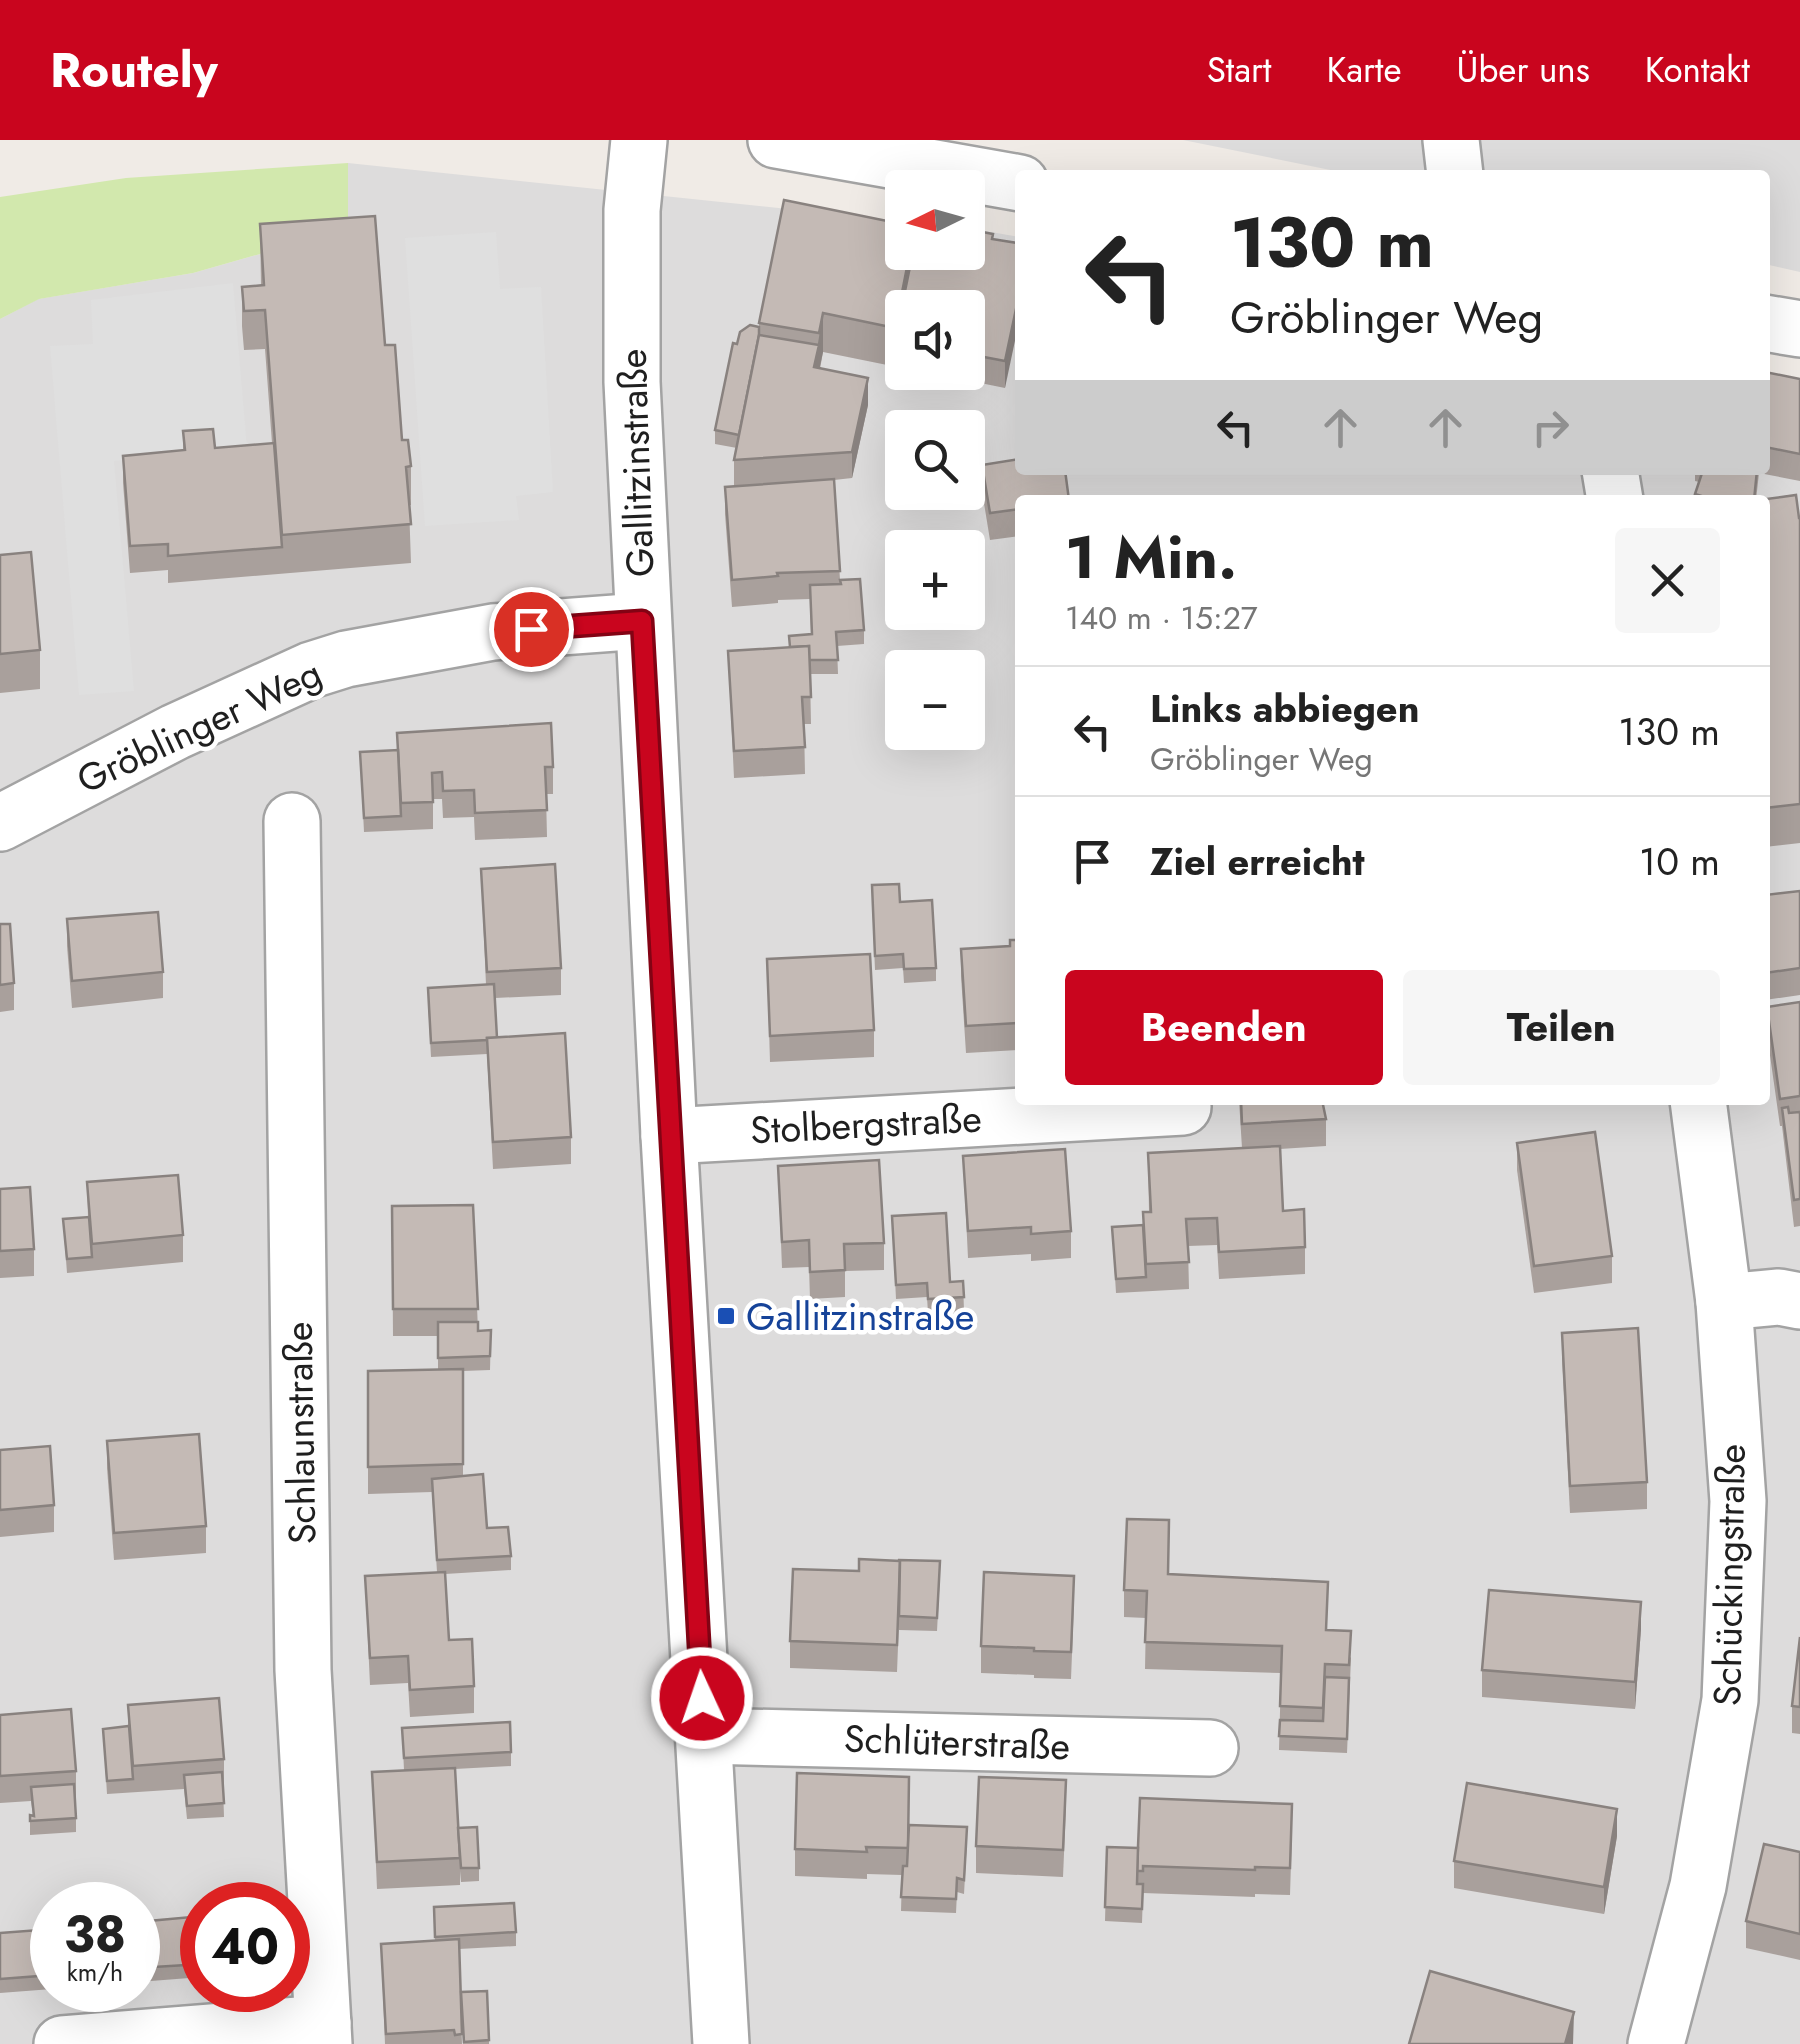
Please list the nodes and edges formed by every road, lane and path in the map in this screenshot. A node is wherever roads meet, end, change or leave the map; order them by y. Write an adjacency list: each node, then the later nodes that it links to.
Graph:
1 (639, 140): 8 (street, Gallitzinstraße)
2 (776, 140): 5 (street)
3 (1451, 140): 4 (street)
4 (1454, 170)
5 (1015, 182)
6 (1770, 324): 7 (street)
7 (1800, 330)
8 (642, 621): 10 (street, Gröblinger Weg); 13 (street, Gallitzinstraße)
9 (292, 821): 18 (street, Schlaunstraße)
10 (0, 823)
11 (1699, 1105): 15 (street, Schückingstraße)
12 (1182, 1107): 13 (street, Stolbergstraße)
13 (669, 1136): 16 (street, Gallitzinstraße)
14 (1800, 1301): 15 (street)
15 (1724, 1302): 21 (street, Schückingstraße)
16 (704, 1736): 17 (street, Schlüterstraße); 20 (street, Gallitzinstraße)
17 (1210, 1748)
18 (323, 2033): 19 (street)
19 (62, 2044)
20 (721, 2044)
21 (1656, 2044)

